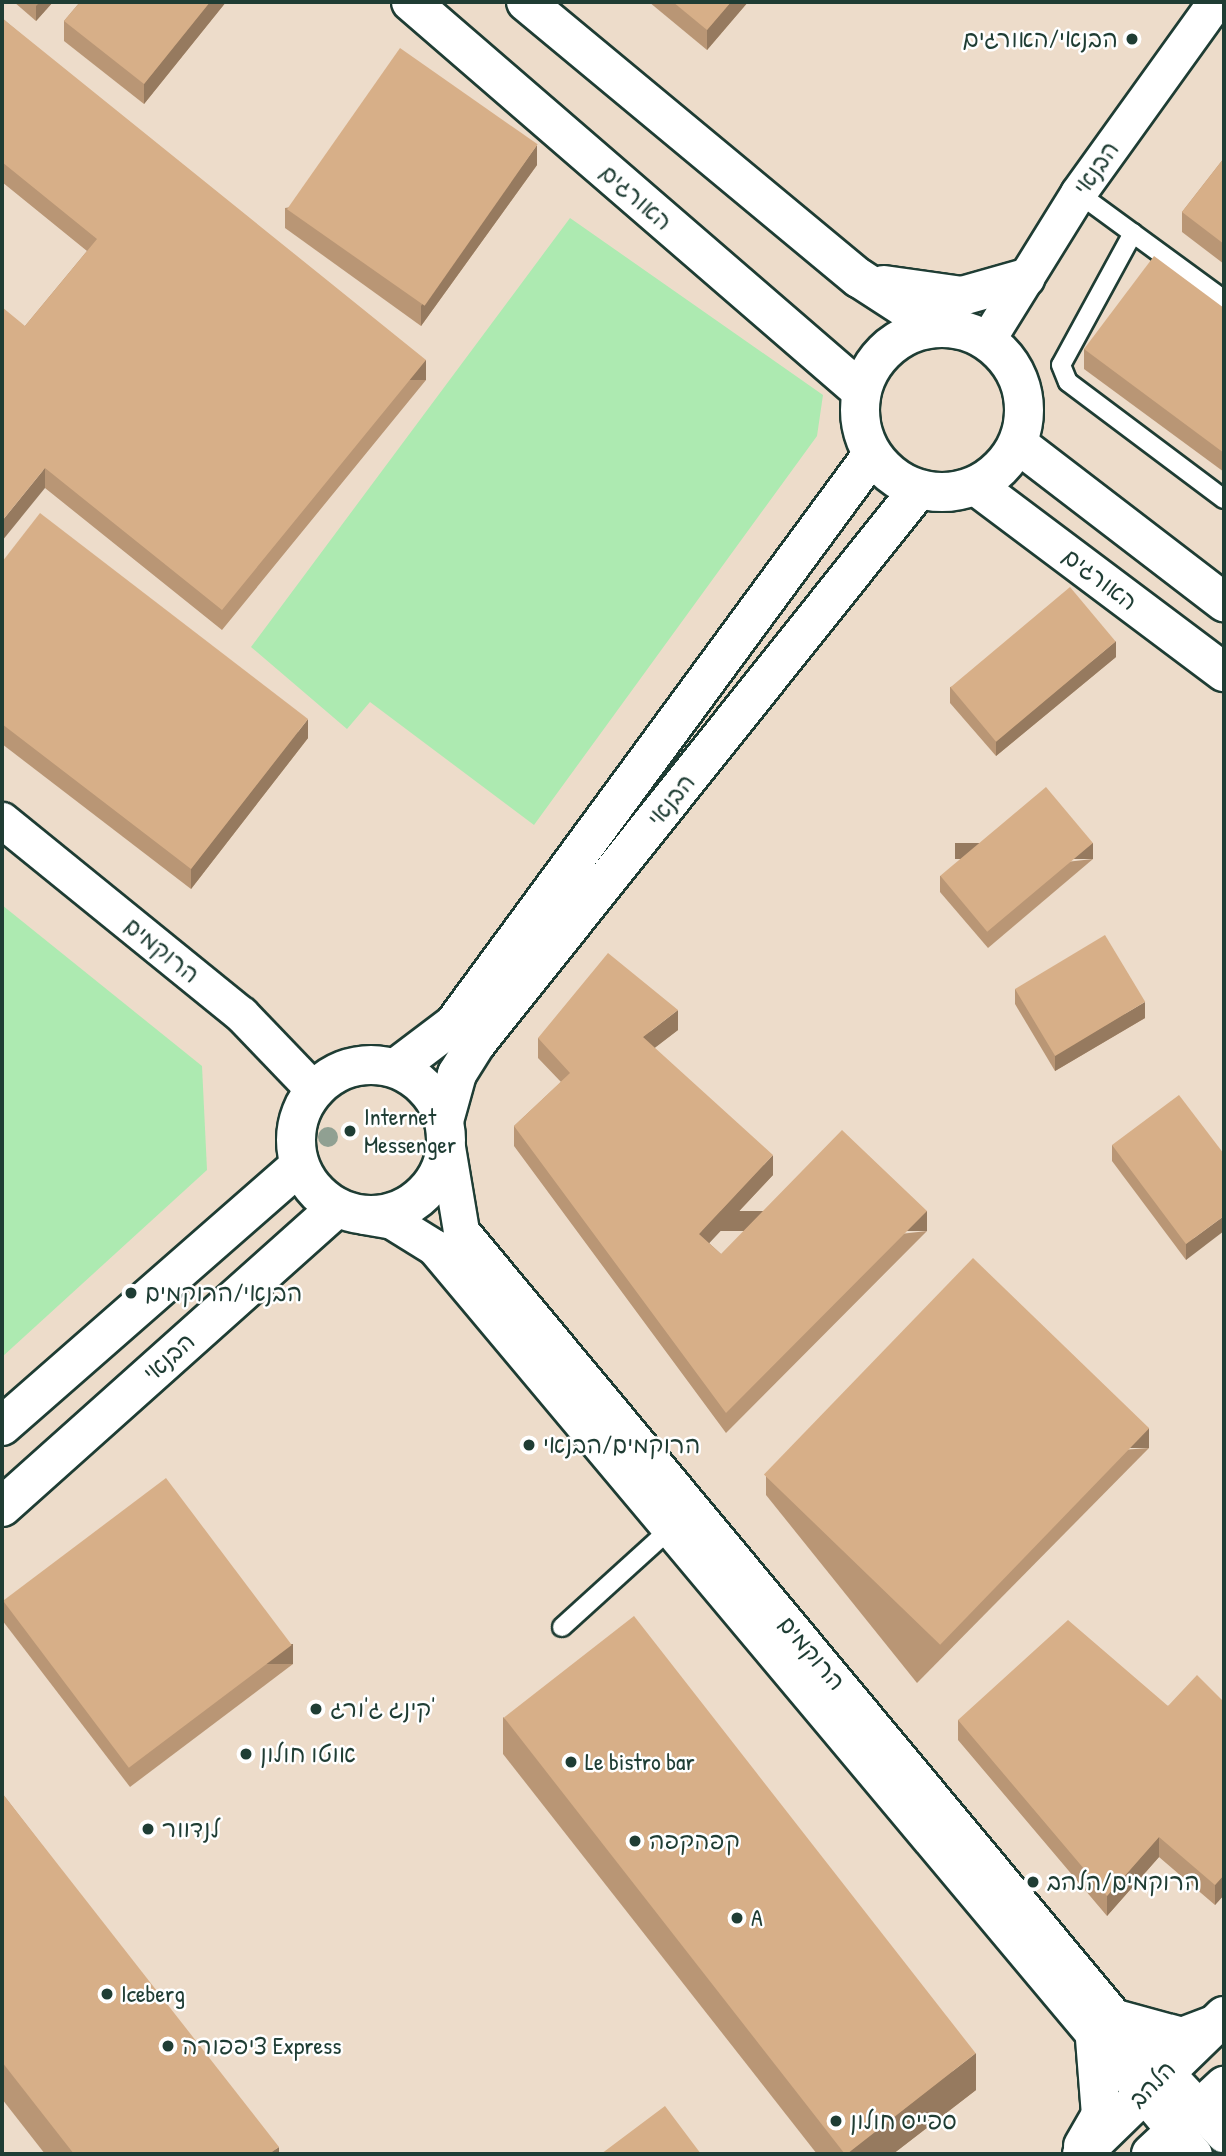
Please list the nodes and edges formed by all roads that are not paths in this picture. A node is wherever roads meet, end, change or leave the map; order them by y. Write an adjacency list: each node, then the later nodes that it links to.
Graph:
1 (411, 2): 11 (street, האורגים)
2 (526, 2): 6 (street)
3 (1214, 2): 4 (street, הבנאי)
4 (1078, 193): 5 (lane); 7 (street, הבנאי)
5 (1133, 233): 8 (lane); 16 (lane)
6 (859, 278): 7 (street); 9 (street)
7 (1026, 278): 10 (street, הבנאי)
8 (1224, 300)
9 (936, 328): 10 (street); 11 (street)
10 (988, 340): 12 (street)
11 (861, 391): 13 (street)
12 (1018, 444): 14 (street); 17 (street)
13 (872, 455): 15 (street); 20 (street, הבנאי)
14 (976, 486): 15 (street); 18 (street, האורגים)
15 (918, 490): 22 (street, הבנאי)
16 (1224, 499)
17 (1224, 603)
18 (1224, 673)
19 (2, 820): 21 (street, הרוקמים)
20 (396, 1068): 21 (street); 22 (street)
21 (314, 1090): 23 (street)
22 (446, 1134): 24 (street); 30 (street, הרוקמים)
23 (299, 1166): 24 (street); 25 (street)
24 (350, 1212): 26 (street, הבנאי); 27 (street, הרוקמים)
25 (2, 1426)
26 (2, 1507)
27 (670, 1529): 28 (lane); 30 (street, הרוקמים)
28 (562, 1627)
29 (1220, 2020): 30 (street); 31 (street, הלהב)
30 (1105, 2029): 31 (street, הרוקמים); 34 (street)
31 (1154, 2080): 32 (street, הרוקמים); 34 (street, הלהב)
32 (1189, 2127): 33 (street, הרוקמים)
33 (1224, 2135)
34 (1080, 2154)

